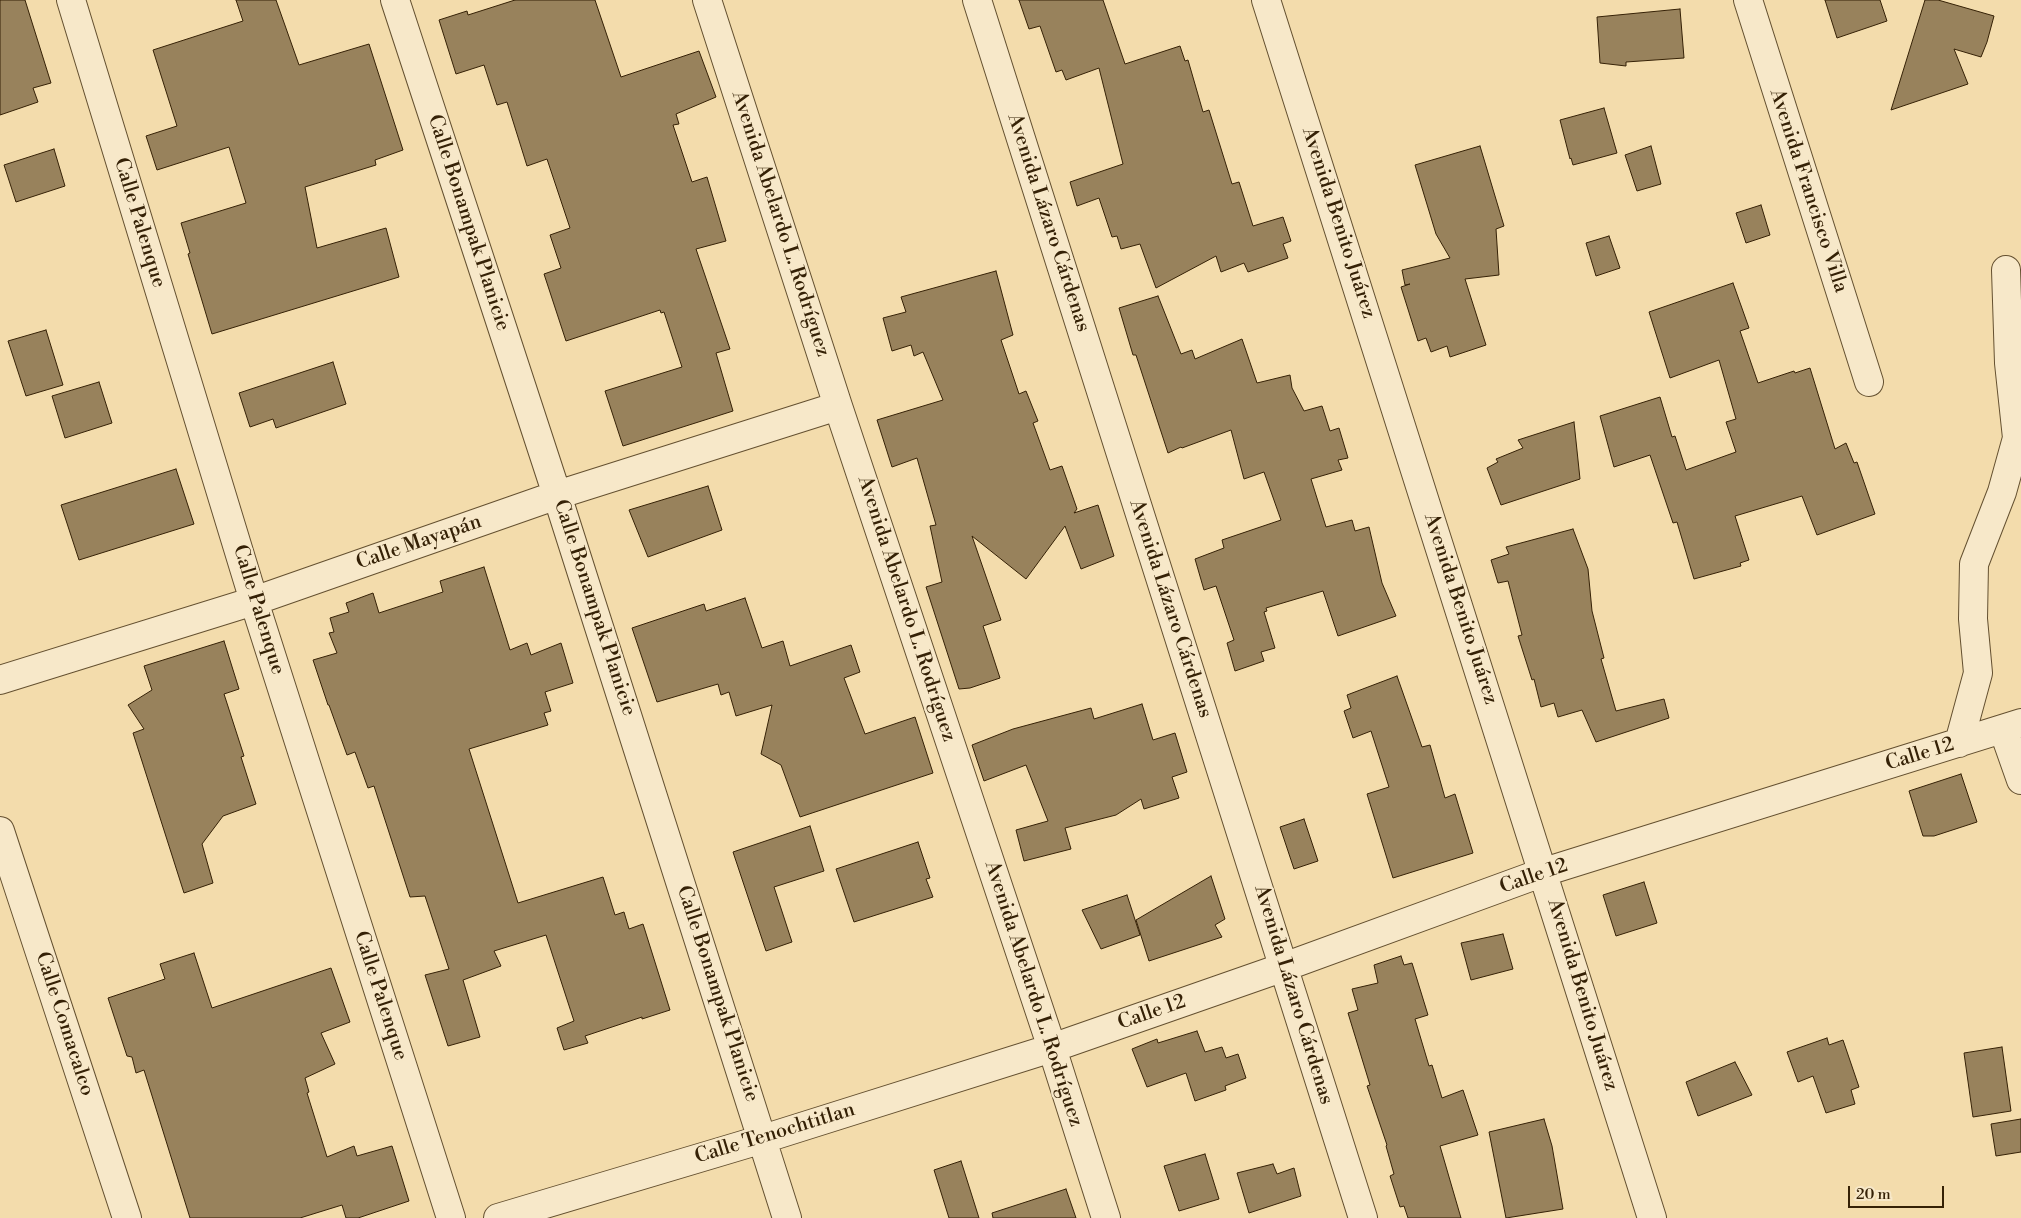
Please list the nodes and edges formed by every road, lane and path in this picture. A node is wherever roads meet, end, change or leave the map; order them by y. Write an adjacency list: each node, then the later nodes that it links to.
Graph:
1 (71, 0): 11 (street, Calle Palenque)
2 (395, 0): 10 (street, Calle Bonampak Planicie)
3 (707, 0): 9 (street, Avenida Abelardo L. Rodríguez)
4 (977, 0): 18 (street, Avenida Lázaro Cárdenas)
5 (1266, 0): 17 (street, Avenida Benito Juárez)
6 (1748, 0): 8 (street, Avenida Francisco Villa)
7 (2006, 270): 14 (street)
8 (1869, 382)
9 (838, 406): 10 (street, Calle Mayapán); 19 (street, Avenida Abelardo L. Rodríguez)
10 (557, 495): 11 (street, Calle Mayapán); 20 (street, Calle Bonampak Planicie)
11 (254, 601): 12 (street, Calle Mayapán); 22 (street, Calle Palenque)
12 (0, 680)
13 (2012, 726): 14 (street, Calle 12); 15 (street)
14 (1959, 743): 17 (street, Calle 12)
15 (2021, 780)
16 (0, 830): 21 (street, Calle Comacalco)
17 (1544, 872): 18 (street, Calle 12); 27 (street, Avenida Benito Juárez)
18 (1284, 967): 19 (street, Calle 12); 26 (street, Avenida Lázaro Cárdenas)
19 (1052, 1048): 20 (street, Calle Tenochtitlan); 25 (street, Avenida Abelardo L. Rodríguez)
20 (763, 1139): 23 (street, Calle Tenochtitlan); 24 (street, Calle Bonampak Planicie)
21 (127, 1218)
22 (451, 1218)
23 (498, 1218)
24 (787, 1218)
25 (1106, 1218)
26 (1363, 1218)
27 (1652, 1218)

